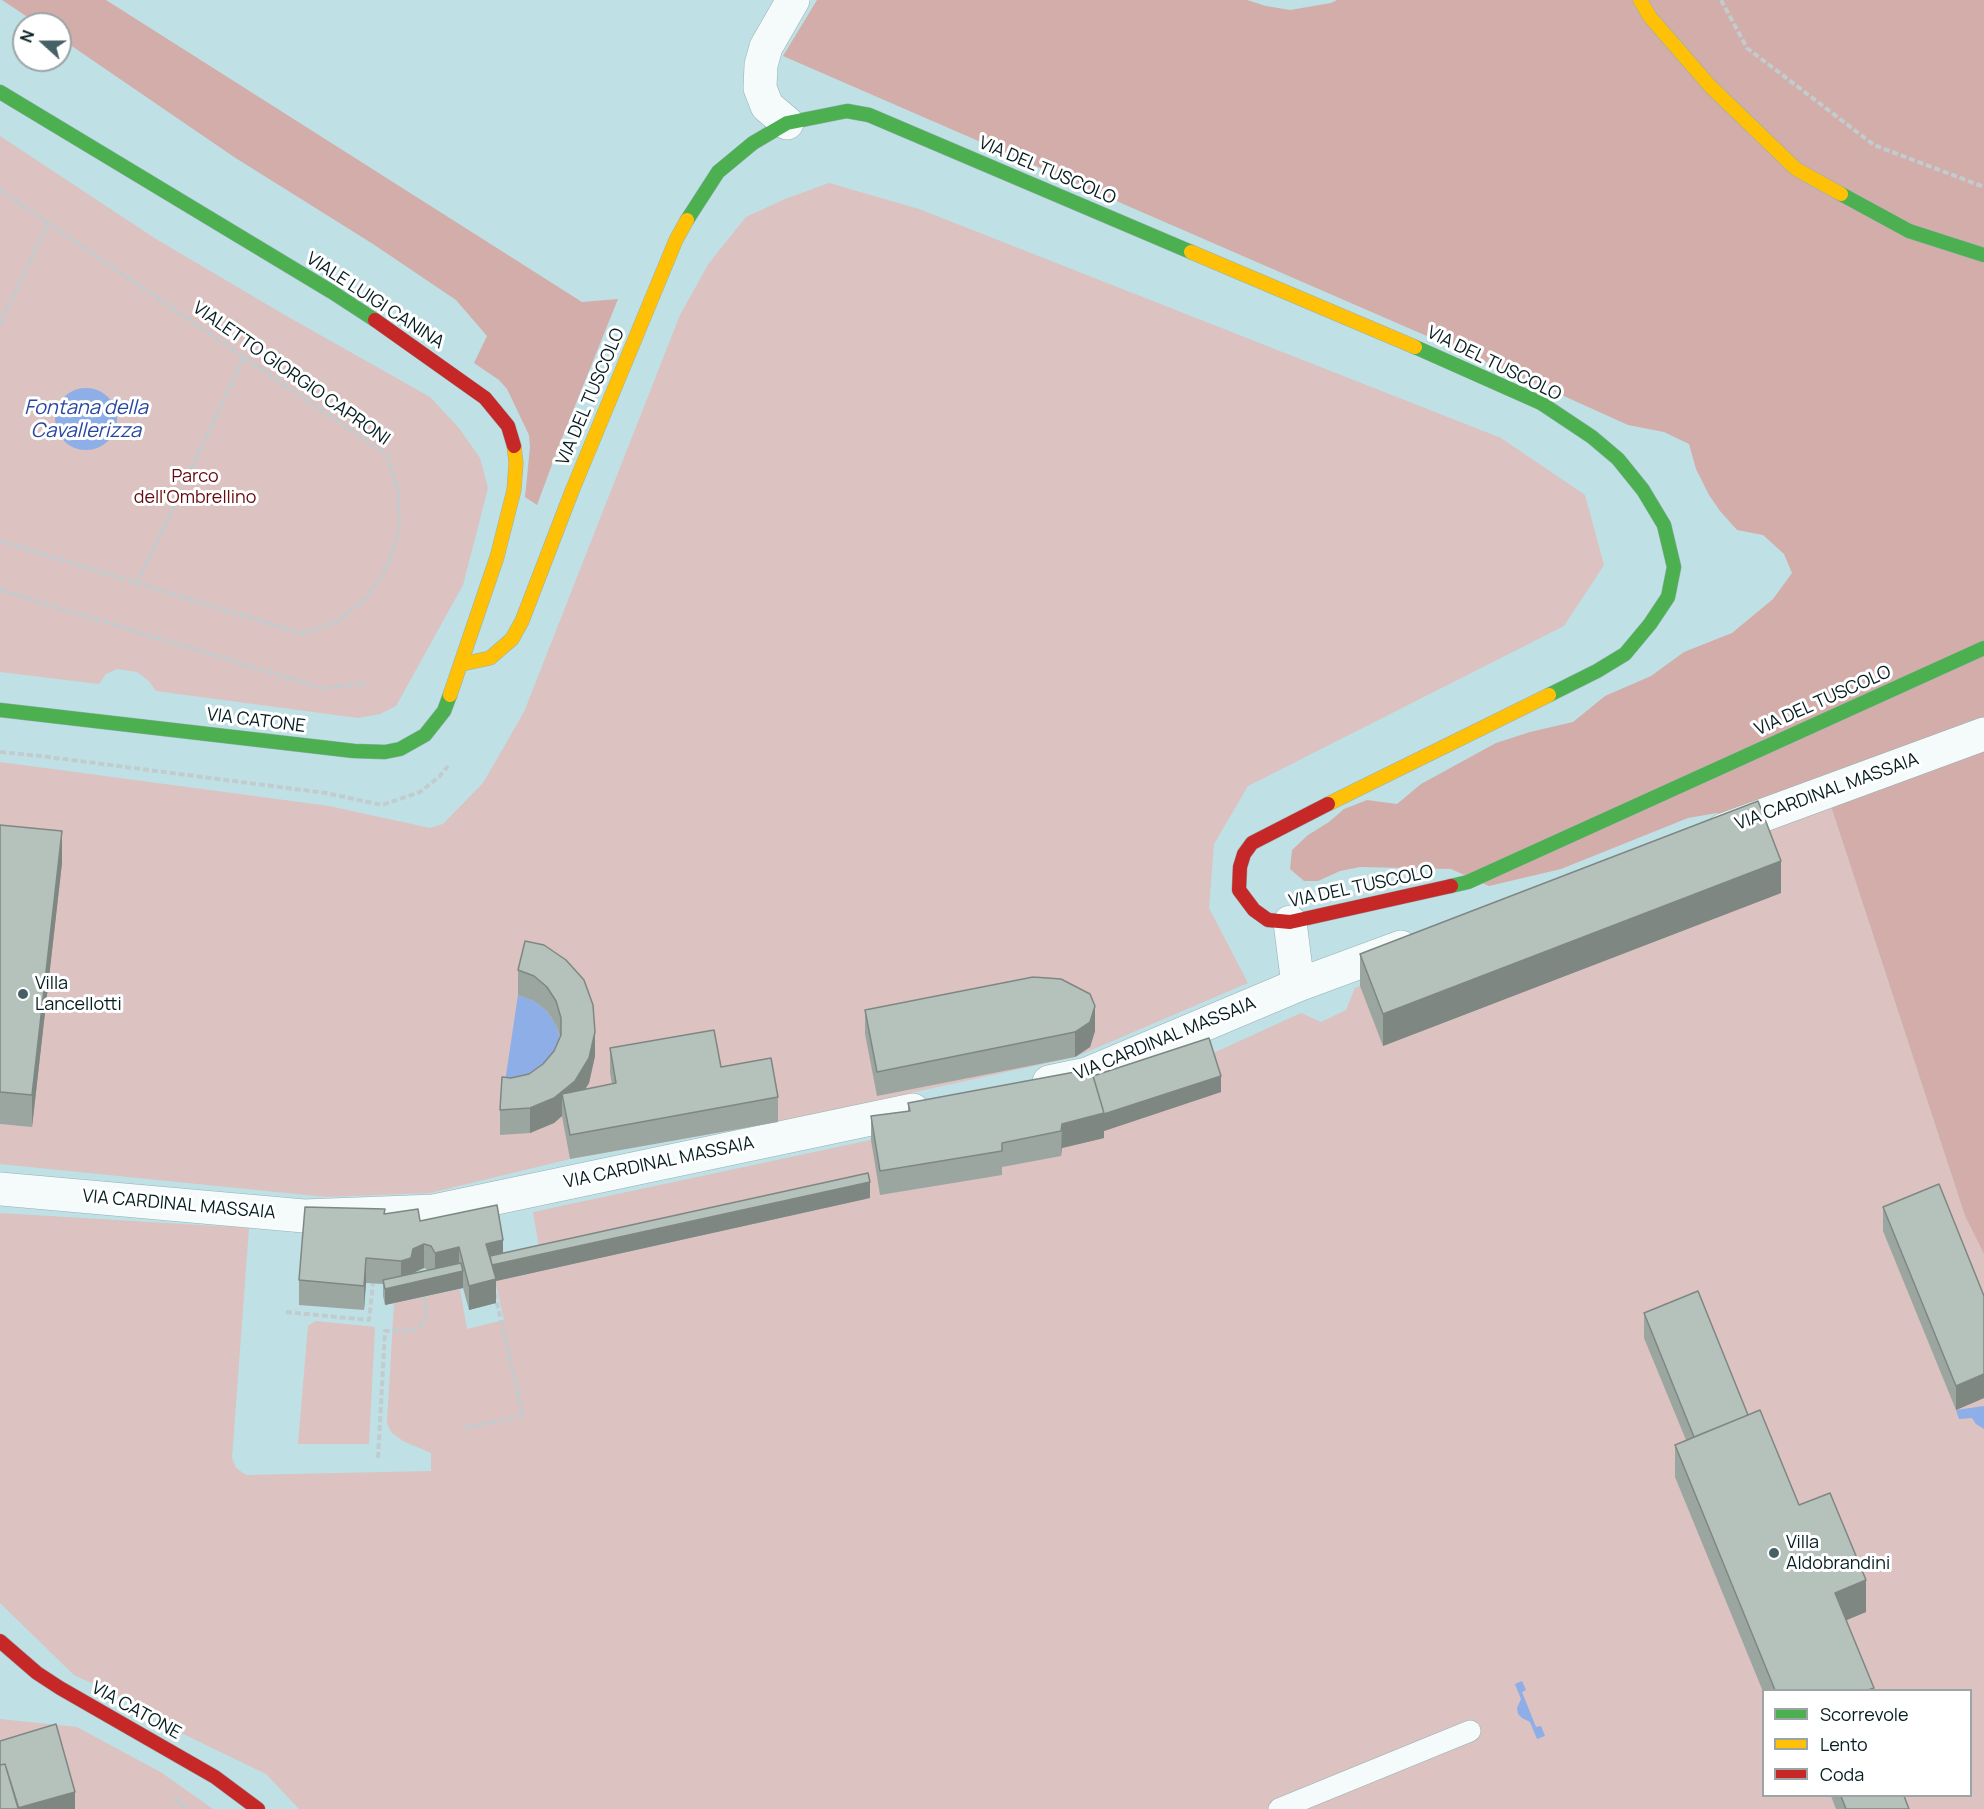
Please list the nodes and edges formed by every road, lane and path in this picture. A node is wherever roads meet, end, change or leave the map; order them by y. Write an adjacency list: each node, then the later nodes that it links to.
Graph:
1 (793, 0): 5 (street)
2 (1640, 0): 9 (street)
3 (1721, 0): 6 (path)
4 (0, 92): 16 (street, VIALE LUIGI CANINA)
5 (788, 123): 16 (street, VIA DEL TUSCOLO); 23 (street, VIA DEL TUSCOLO)
6 (1984, 188)
7 (0, 190): 8 (path, VIALETTO GIORGIO CAPRONI)
8 (48, 223): 10 (path); 11 (path, VIALETTO GIORGIO CAPRONI)
9 (1984, 255)
10 (0, 324)
11 (244, 357): 13 (path); 13 (path, VIALETTO GIORGIO CAPRONI)
12 (0, 541): 13 (path, VIALETTO GIORGIO CAPRONI)
13 (137, 583)
14 (0, 590): 17 (path)
15 (1984, 648): 23 (street, VIA DEL TUSCOLO)
16 (462, 664): 18 (street, VIA CATONE)
17 (366, 683)
18 (0, 710)
19 (1984, 734): 22 (street, VIA CARDINAL MASSAIA)
20 (0, 752): 21 (path)
21 (382, 805)
22 (1691, 841)
23 (1290, 922): 25 (street)
24 (1433, 936): 25 (street, VIA CARDINAL MASSAIA)
25 (1298, 985): 26 (street, VIA CARDINAL MASSAIA)
26 (1018, 1088)
27 (938, 1105): 28 (street, VIA CARDINAL MASSAIA)
28 (0, 1189)
29 (373, 1283): 32 (path)
30 (423, 1290): 34 (path)
31 (492, 1291): 33 (path)
32 (286, 1312)
33 (464, 1428)
34 (378, 1458)
35 (1875, 1557): 36 (path)
36 (1847, 1568)
37 (0, 1641): 39 (street, VIA CATONE)
38 (1470, 1731): 40 (lane)
39 (258, 1809)
40 (1280, 1809)

